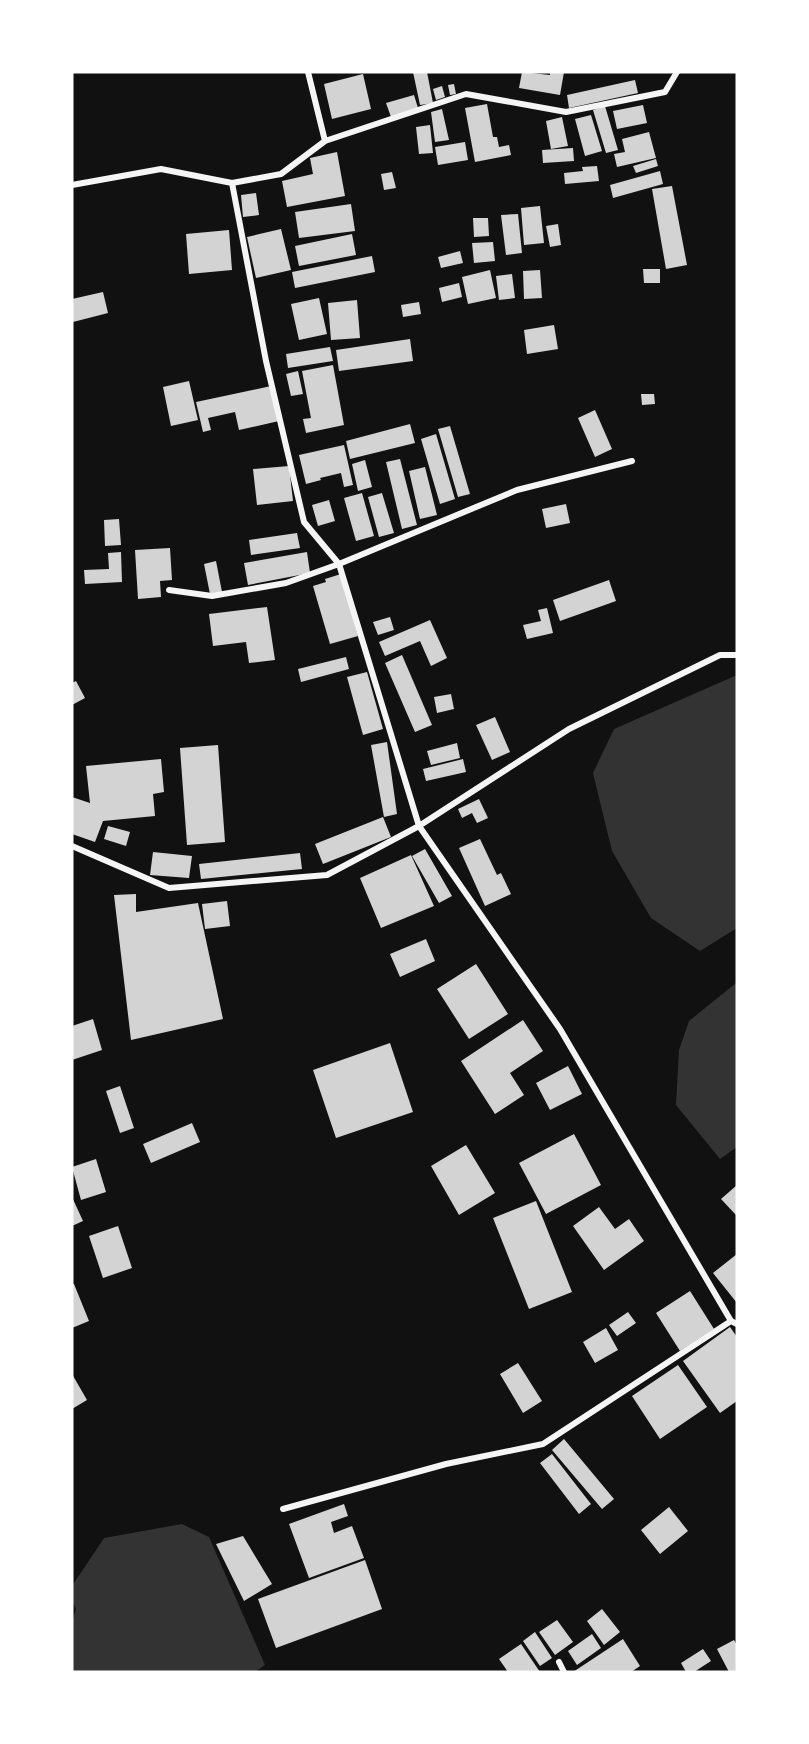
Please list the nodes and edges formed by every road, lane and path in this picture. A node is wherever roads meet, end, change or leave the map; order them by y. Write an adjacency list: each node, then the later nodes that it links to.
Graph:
1 (308, 72): 3 (street)
2 (677, 72): 3 (street)
3 (325, 141): 4 (street)
4 (232, 183): 5 (street); 7 (street)
5 (72, 185)
6 (632, 461): 7 (street)
7 (339, 564): 8 (street); 10 (street)
8 (169, 590)
9 (737, 655): 10 (street)
10 (419, 826): 11 (street); 12 (street)
11 (72, 846)
12 (734, 1322): 13 (street)
13 (283, 1509)
14 (559, 1662): 15 (street)
15 (564, 1672)

